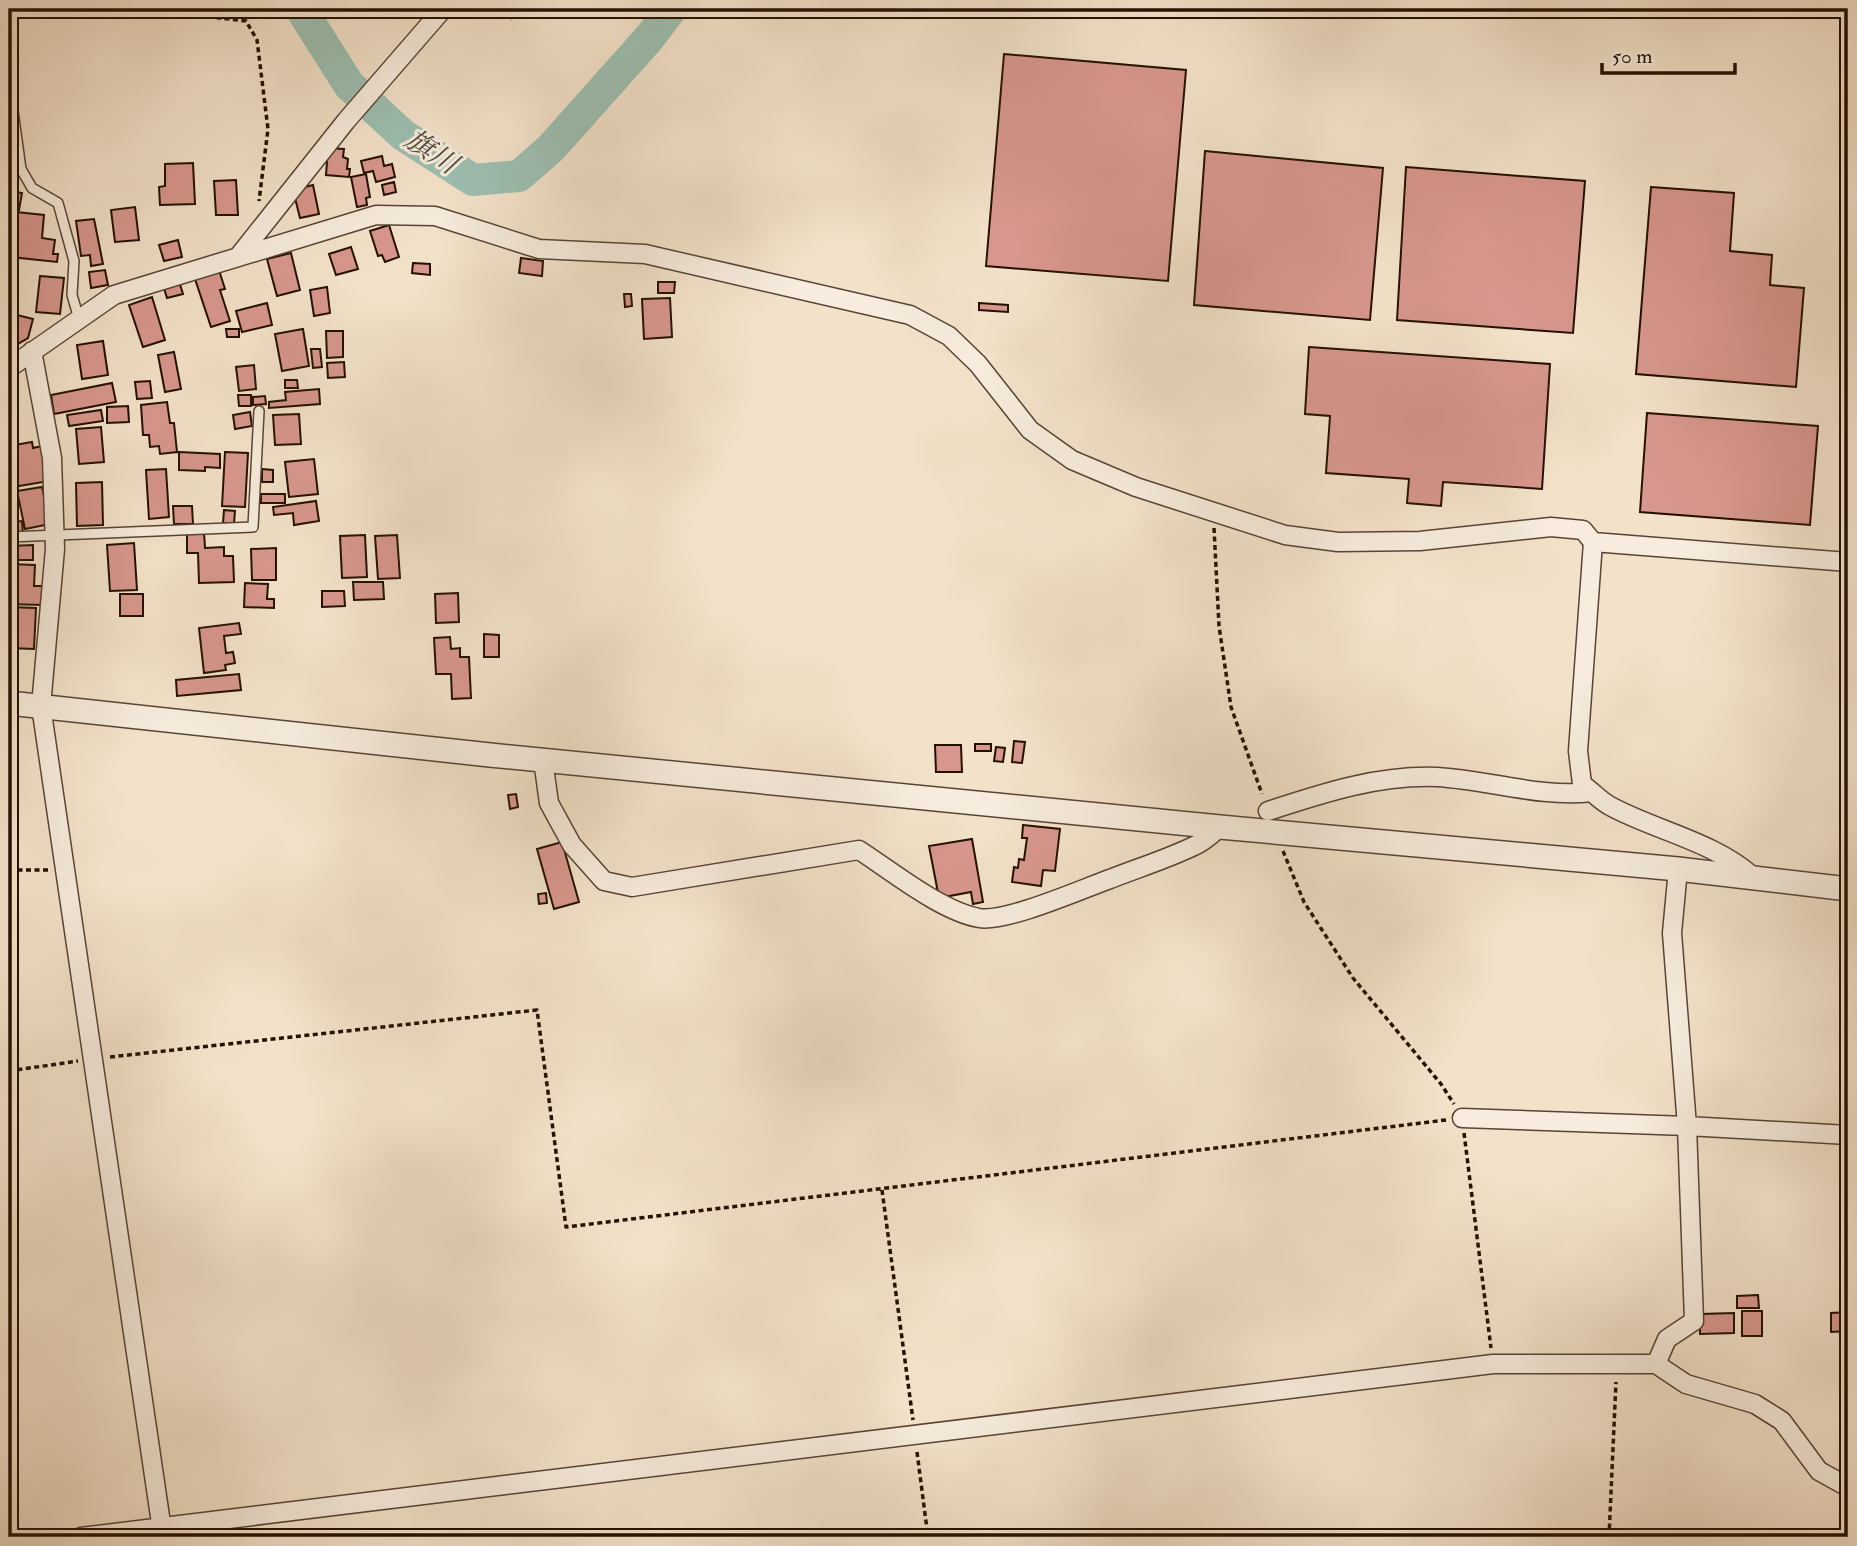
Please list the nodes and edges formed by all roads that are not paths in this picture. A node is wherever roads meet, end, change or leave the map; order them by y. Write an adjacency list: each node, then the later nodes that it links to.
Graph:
1 (437, 15): 3 (street)
2 (9, 82): 4 (lane)
3 (238, 257): 4 (street); 10 (street)
4 (79, 319): 5 (street)
5 (32, 351): 6 (street); 8 (street)
6 (9, 368)
7 (259, 411): 8 (lane)
8 (54, 536): 9 (lane); 13 (street)
9 (9, 537)
10 (1593, 542): 11 (street); 15 (street)
11 (1848, 562)
12 (9, 703): 13 (street)
13 (41, 706): 14 (street); 26 (street)
14 (543, 760): 17 (street); 17 (street)
15 (1592, 792): 16 (street); 19 (street)
16 (1271, 821): 17 (street); 18 (street)
17 (1220, 827)
18 (1678, 869): 19 (street); 22 (street)
19 (1752, 876): 20 (street)
20 (1848, 889)
21 (1462, 1118): 22 (street)
22 (1687, 1126): 23 (street); 24 (street)
23 (1848, 1135)
24 (1656, 1364): 25 (street); 26 (street)
25 (1848, 1487)
26 (162, 1532): 27 (street)
27 (81, 1537)

